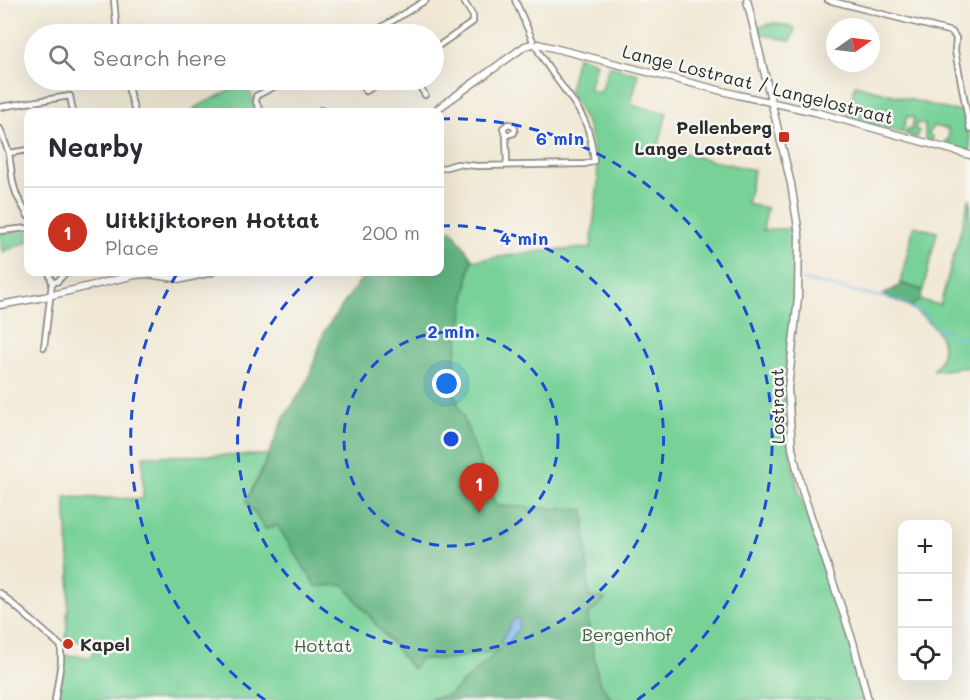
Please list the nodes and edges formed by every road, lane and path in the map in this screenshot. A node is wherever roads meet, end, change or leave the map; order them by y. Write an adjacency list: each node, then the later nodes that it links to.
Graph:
1 (114, 0): 7 (street)
2 (426, 0): 8 (street)
3 (463, 0): 9 (street)
4 (515, 0): 10 (street)
5 (747, 0): 15 (street, Lostraat)
6 (828, 0): 22 (street)
7 (116, 24)
8 (387, 24)
9 (444, 42)
10 (535, 44): 15 (street, Lange Lostraat / Langelostraat); 20 (street); 27 (street)
11 (129, 90): 18 (street)
12 (266, 90): 19 (street)
13 (422, 90): 14 (street)
14 (425, 95)
15 (772, 103): 26 (street, Lange Lostraat / Langelostraat); 43 (street, Lostraat)
16 (0, 107): 17 (street)
17 (72, 108)
18 (134, 108)
19 (259, 108)
20 (439, 108)
21 (0, 129): 25 (street)
22 (970, 129)
23 (506, 135): 27 (street)
24 (24, 151): 25 (street)
25 (9, 153): 29 (street)
26 (970, 155)
27 (507, 165): 28 (street)
28 (444, 168)
29 (24, 210)
30 (24, 228): 31 (street)
31 (0, 231)
32 (50, 276): 37 (street)
33 (62, 276): 37 (street)
34 (134, 276): 38 (street)
35 (158, 276): 36 (street)
36 (195, 276)
37 (52, 283): 38 (street)
38 (50, 296): 39 (street); 40 (street)
39 (0, 305)
40 (44, 347)
41 (0, 593): 42 (street)
42 (55, 700)
43 (868, 700)

